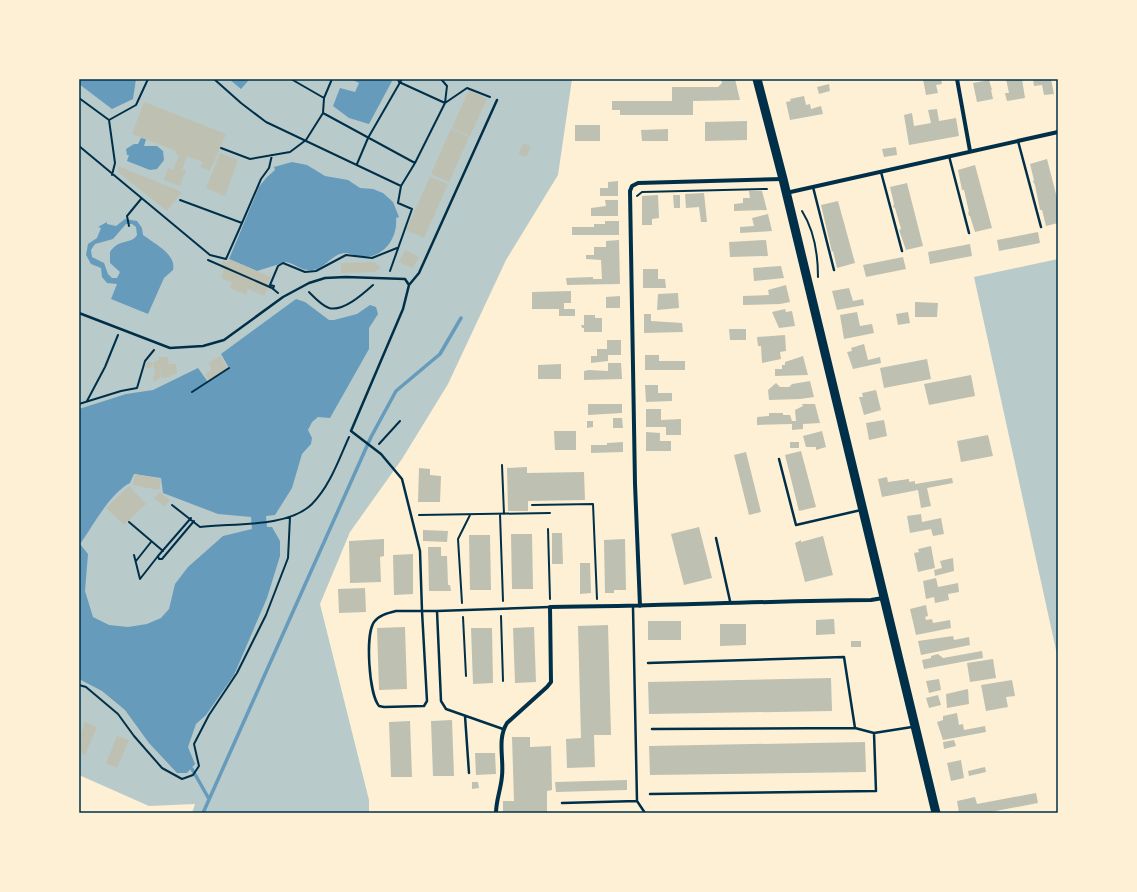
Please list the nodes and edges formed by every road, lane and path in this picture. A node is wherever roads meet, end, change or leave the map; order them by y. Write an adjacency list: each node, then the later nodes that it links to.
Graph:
1 (148, 79): 15 (path)
2 (214, 79): 18 (path)
3 (291, 79): 11 (path)
4 (332, 79): 11 (path)
5 (402, 79): 9 (path)
6 (441, 79): 13 (path)
7 (757, 79): 29 (main road)
8 (957, 79): 22 (street)
9 (398, 80): 13 (path); 17 (path)
10 (79, 98): 15 (path)
11 (324, 98): 14 (path)
12 (497, 100): 13 (path); 49 (lane)
13 (445, 104): 25 (path)
14 (323, 113): 17 (path); 18 (path)
15 (109, 120): 28 (path)
16 (1058, 132): 19 (street)
17 (368, 138): 25 (path); 26 (path)
18 (306, 140): 23 (path); 26 (path)
19 (1018, 141): 22 (street); 40 (lane)
20 (79, 146): 28 (path)
21 (221, 148): 23 (path)
22 (970, 151): 24 (street)
23 (273, 155): 38 (path)
24 (949, 156): 27 (street); 41 (lane)
25 (415, 163): 30 (path)
26 (357, 164): 30 (path)
27 (880, 172): 31 (street); 43 (lane)
28 (112, 175): 35 (path)
29 (783, 179): 33 (main road); 84 (street)
30 (401, 186): 42 (path)
31 (813, 187): 33 (street); 45 (lane)
32 (767, 189): 34 (path)
33 (786, 194): 65 (main road)
34 (636, 197)
35 (142, 199): 38 (path); 39 (path)
36 (180, 200): 38 (path)
37 (799, 205): 48 (path)
38 (242, 223)
39 (129, 226)
40 (1041, 227)
41 (969, 233)
42 (397, 248): 44 (path); 47 (path)
43 (902, 252)
44 (208, 260)
45 (834, 270)
46 (380, 278): 47 (lane); 50 (lane); 50 (path)
47 (387, 278): 49 (lane)
48 (818, 281)
49 (409, 285): 59 (lane)
50 (302, 286): 53 (lane)
51 (79, 313): 52 (lane)
52 (121, 329): 53 (lane); 56 (path)
53 (159, 344): 56 (path)
54 (229, 368): 55 (path)
55 (192, 392)
56 (86, 402): 57 (path)
57 (79, 404)
58 (400, 421): 60 (path)
59 (351, 431): 60 (lane); 71 (path)
60 (374, 449): 69 (lane)
61 (779, 459): 65 (lane)
62 (502, 465): 68 (path)
63 (172, 505): 72 (path)
64 (532, 505): 86 (path)
65 (861, 510): 82 (main road)
66 (550, 513): 68 (path)
67 (500, 514): 68 (path); 70 (path); 88 (path)
68 (504, 514)
69 (412, 515): 70 (path); 91 (lane)
70 (470, 515): 89 (path)
71 (290, 517): 73 (path); 95 (path)
72 (191, 518): 73 (path); 78 (path)
73 (194, 521): 80 (path)
74 (129, 522): 77 (path)
75 (548, 529): 85 (path)
76 (716, 538): 83 (lane)
77 (151, 542): 78 (path); 81 (path)
78 (163, 551): 80 (path)
79 (134, 556): 81 (path)
80 (158, 556): 81 (path)
81 (136, 561)
82 (883, 598): 83 (street); 97 (main road)
83 (730, 602): 84 (street)
84 (640, 606): 87 (street)
85 (550, 607): 86 (street); 88 (lane); 99 (street)
86 (597, 607): 87 (street)
87 (633, 607): 104 (lane)
88 (502, 609): 89 (lane); 94 (path)
89 (463, 610): 90 (lane); 93 (path)
90 (437, 611): 91 (lane); 96 (lane)
91 (422, 612): 91 (lane)
92 (648, 663): 98 (lane)
93 (466, 676)
94 (503, 681)
95 (79, 685)
96 (465, 716): 99 (lane); 102 (lane)
97 (914, 727): 101 (lane); 108 (main road)
98 (855, 728): 100 (lane); 101 (lane)
99 (503, 729): 106 (street)
100 (652, 729)
101 (874, 733): 103 (lane)
102 (469, 773)
103 (650, 794)
104 (637, 801): 105 (lane); 107 (lane)
105 (562, 803)
106 (496, 813)
107 (645, 813)
108 (936, 813)

